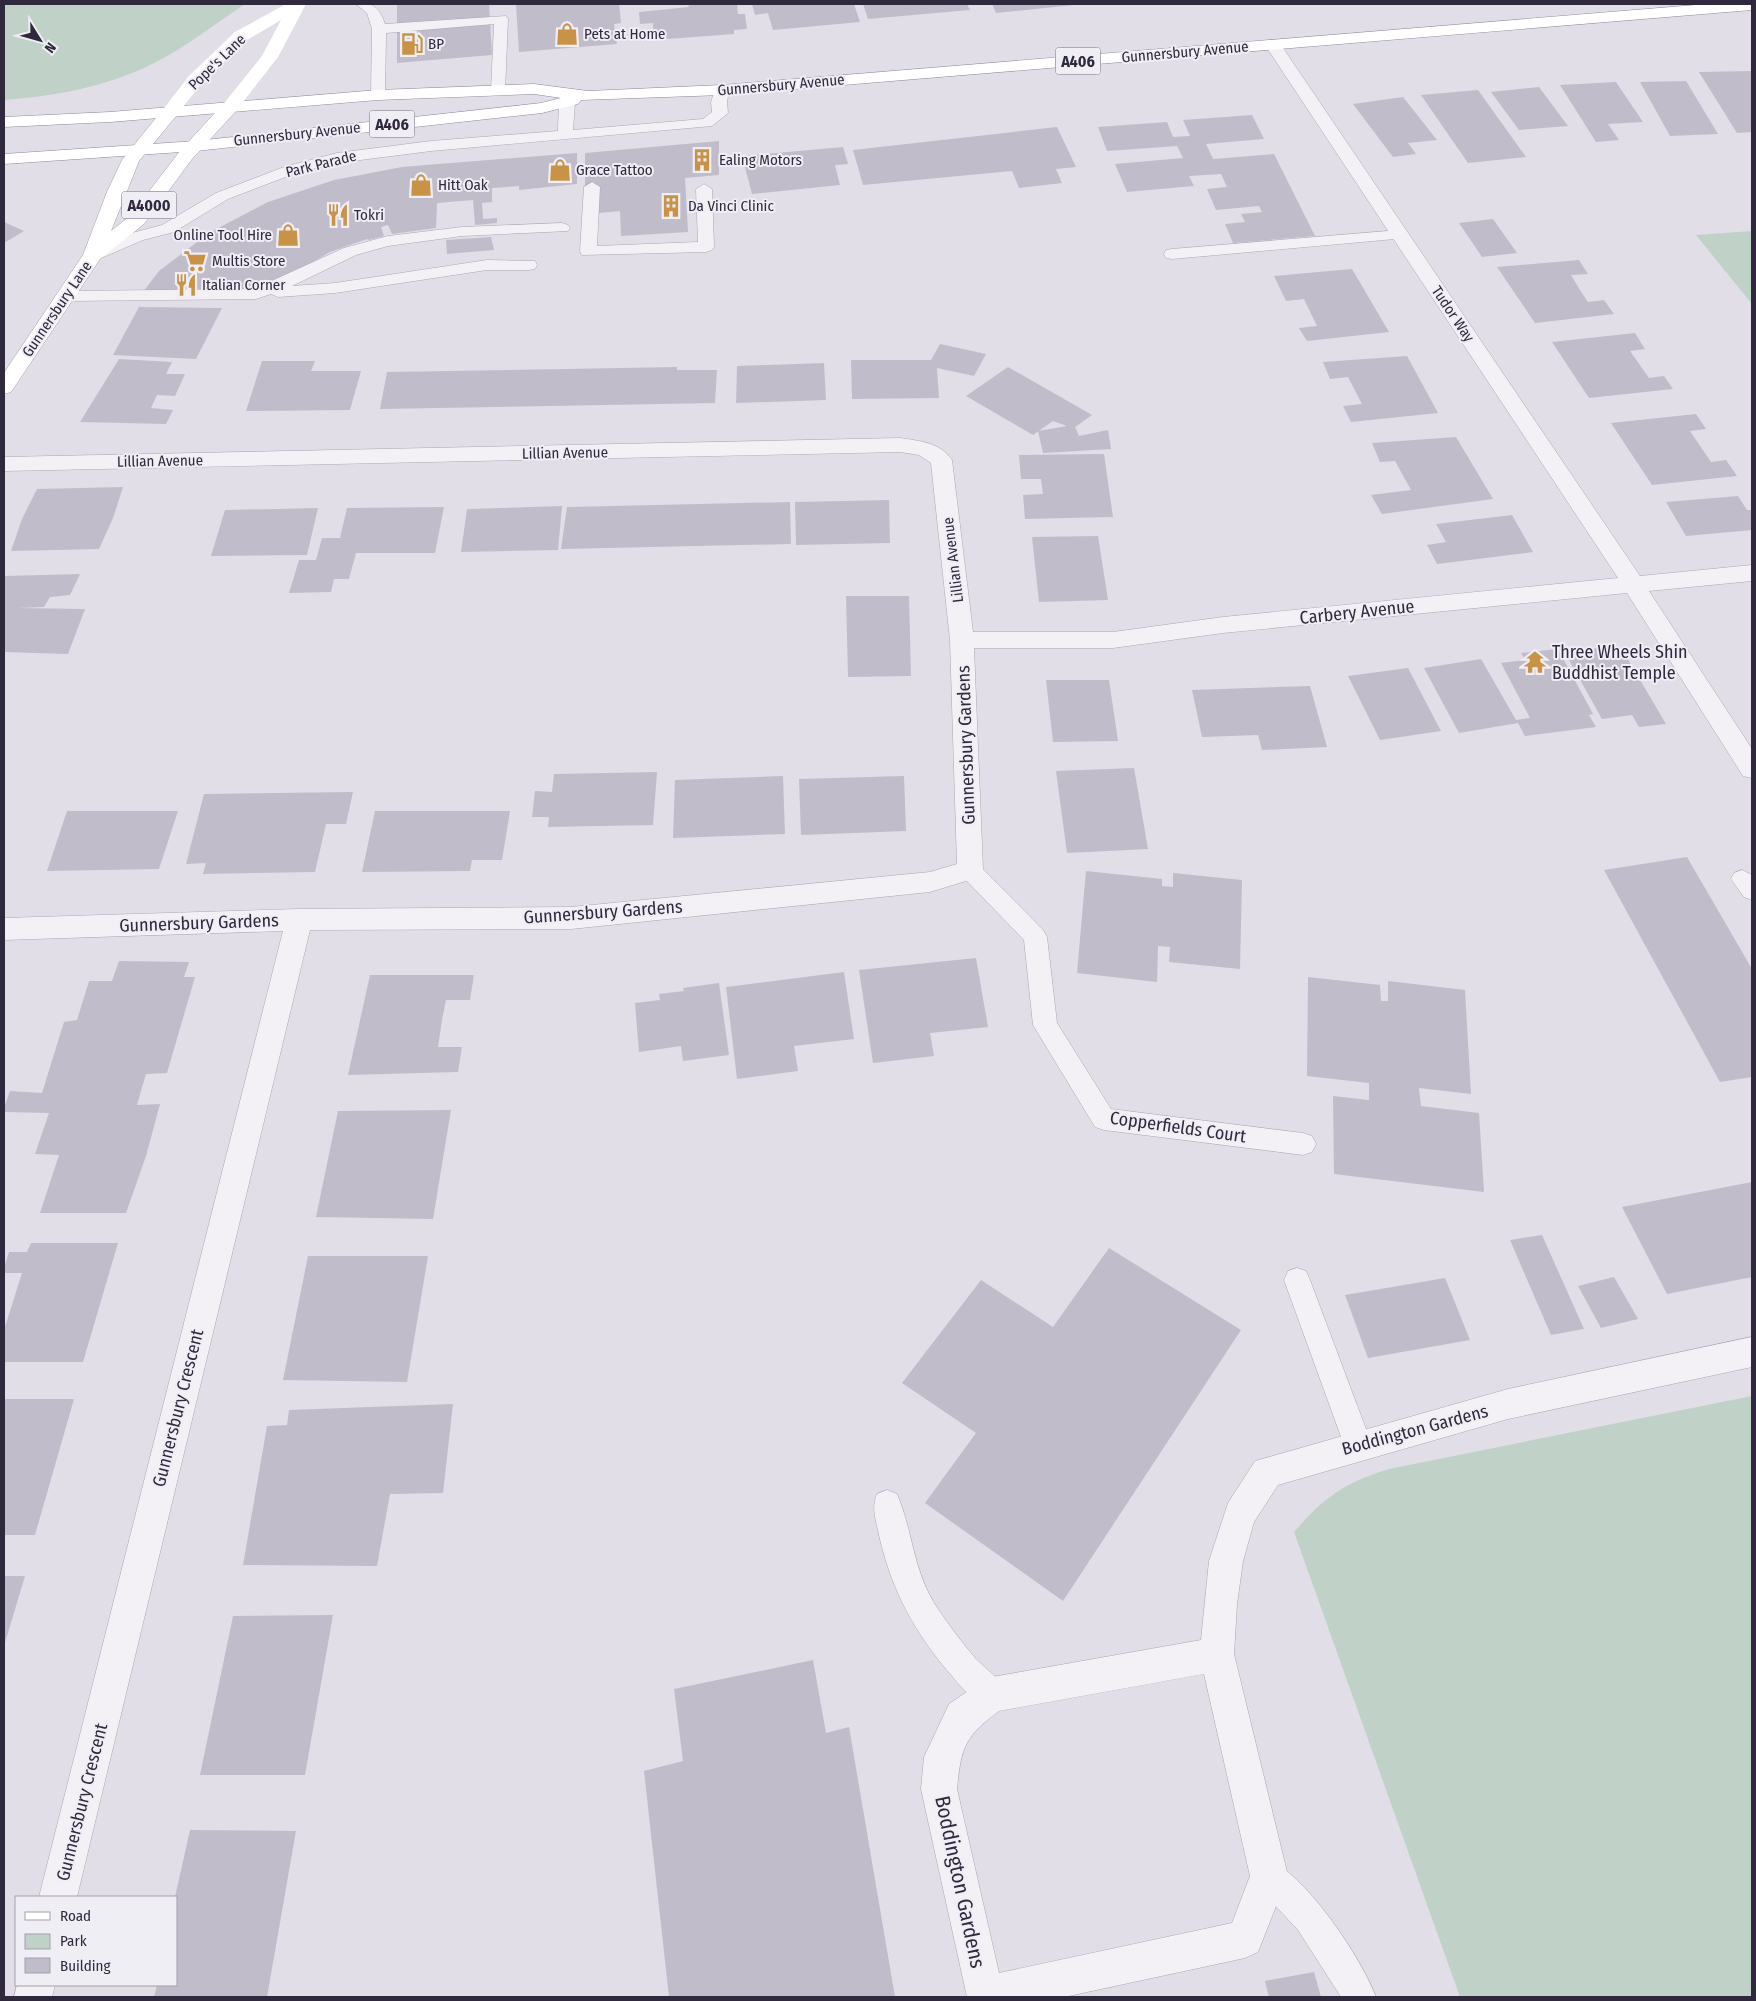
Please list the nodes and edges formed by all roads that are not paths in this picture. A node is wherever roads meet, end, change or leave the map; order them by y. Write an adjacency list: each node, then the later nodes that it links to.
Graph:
1 (297, 4): 13 (main road, Pope's Lane); 14 (main road, Pope's Lane)
2 (363, 4): 6 (lane)
3 (500, 4): 5 (lane)
4 (1752, 5): 7 (main road, Gunnersbury Avenue / A406)
5 (501, 19): 6 (lane); 9 (lane)
6 (379, 29): 10 (lane)
7 (1273, 45): 8 (main road, Gunnersbury Avenue / A406); 25 (street, Tudor Way)
8 (722, 90): 11 (main road, Gunnersbury Avenue / A406); 16 (lane, Park Parade)
9 (498, 91): 10 (main road, Gunnersbury Avenue / A406); 11 (main road, Gunnersbury Avenue / A406)
10 (378, 95): 13 (main road, Gunnersbury Avenue / A406)
11 (588, 96): 12 (main road, Gunnersbury Avenue / A406)
12 (567, 102): 17 (lane); 18 (main road, Gunnersbury Avenue / A406)
13 (230, 107): 14 (main road, Gunnersbury Avenue / A406); 18 (main road, Gunnersbury Lane / A4000)
14 (170, 112): 15 (main road, Gunnersbury Avenue / A406); 19 (main road, Gunnersbury Lane / A4000)
15 (4, 122)
16 (594, 133): 17 (lane, Park Parade); 20 (lane)
17 (565, 134): 27 (lane, Park Parade)
18 (196, 146): 19 (main road, Gunnersbury Avenue / A406); 27 (main road, Gunnersbury Lane / A4000)
19 (138, 150): 21 (main road, Gunnersbury Avenue / A406); 27 (main road, Gunnersbury Lane / A4000)
20 (594, 152)
21 (4, 159)
22 (592, 187): 23 (lane)
23 (704, 190)
24 (562, 228): 29 (lane)
25 (1400, 235): 26 (lane); 34 (street, Tudor Way)
26 (1172, 254)
27 (93, 255): 30 (main road, Gunnersbury Lane / A4000)
28 (529, 264): 29 (lane)
29 (256, 294): 30 (lane)
30 (67, 296): 31 (main road, Gunnersbury Lane / A4000)
31 (4, 388)
32 (4, 464): 35 (street, Lillian Avenue)
33 (1752, 573): 34 (street, Carbery Avenue)
34 (1633, 584): 35 (street, Carbery Avenue); 36 (street)
35 (962, 640): 37 (street, Gunnersbury Gardens)
36 (1752, 769)
37 (970, 870): 38 (street, Gunnersbury Gardens); 40 (lane, Copperfields Court)
38 (299, 920): 39 (street, Gunnersbury Gardens); 48 (street, Gunnersbury Crescent)
39 (4, 929)
40 (1302, 1144)
41 (1297, 1280): 43 (lane)
42 (1752, 1352): 43 (street, Boddington Gardens)
43 (1358, 1445): 45 (street, Boddington Gardens)
44 (887, 1504): 46 (lane)
45 (1217, 1654): 46 (street, Boddington Gardens); 47 (street, Boddington Gardens)
46 (992, 1695): 47 (street, Boddington Gardens)
47 (1269, 1876): 49 (lane)
48 (58, 1896)
49 (1359, 1997)

